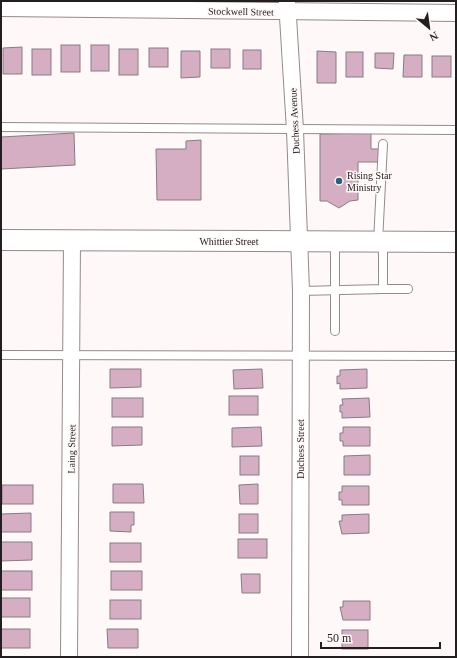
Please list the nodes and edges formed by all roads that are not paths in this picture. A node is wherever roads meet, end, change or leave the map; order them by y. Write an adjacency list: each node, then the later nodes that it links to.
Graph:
1 (287, 6): 2 (street, Stockwell Street); 3 (street, Stockwell Street); 5 (street, Duchess Avenue)
2 (1, 8)
3 (456, 13)
4 (1, 127): 5 (lane)
5 (295, 130): 6 (lane); 10 (street, Duchess Avenue)
6 (456, 130)
7 (383, 144): 12 (lane)
8 (1, 240): 9 (street, Whittier Street)
9 (72, 240): 10 (street, Whittier Street); 20 (street, Laing Street)
10 (299, 241): 11 (street, Whittier Street); 17 (street, Duchess Street)
11 (335, 241): 12 (street, Whittier Street); 16 (lane)
12 (380, 242): 13 (street, Whittier Street); 14 (lane)
13 (456, 242)
14 (383, 289): 15 (lane); 16 (lane)
15 (408, 289)
16 (336, 290): 17 (lane); 18 (lane)
17 (301, 291): 21 (street, Duchess Street)
18 (335, 331)
19 (1, 355): 20 (lane)
20 (71, 355): 21 (lane); 23 (street, Laing Street)
21 (300, 356): 22 (lane); 24 (street, Duchess Street)
22 (456, 356)
23 (69, 657)
24 (300, 657)

